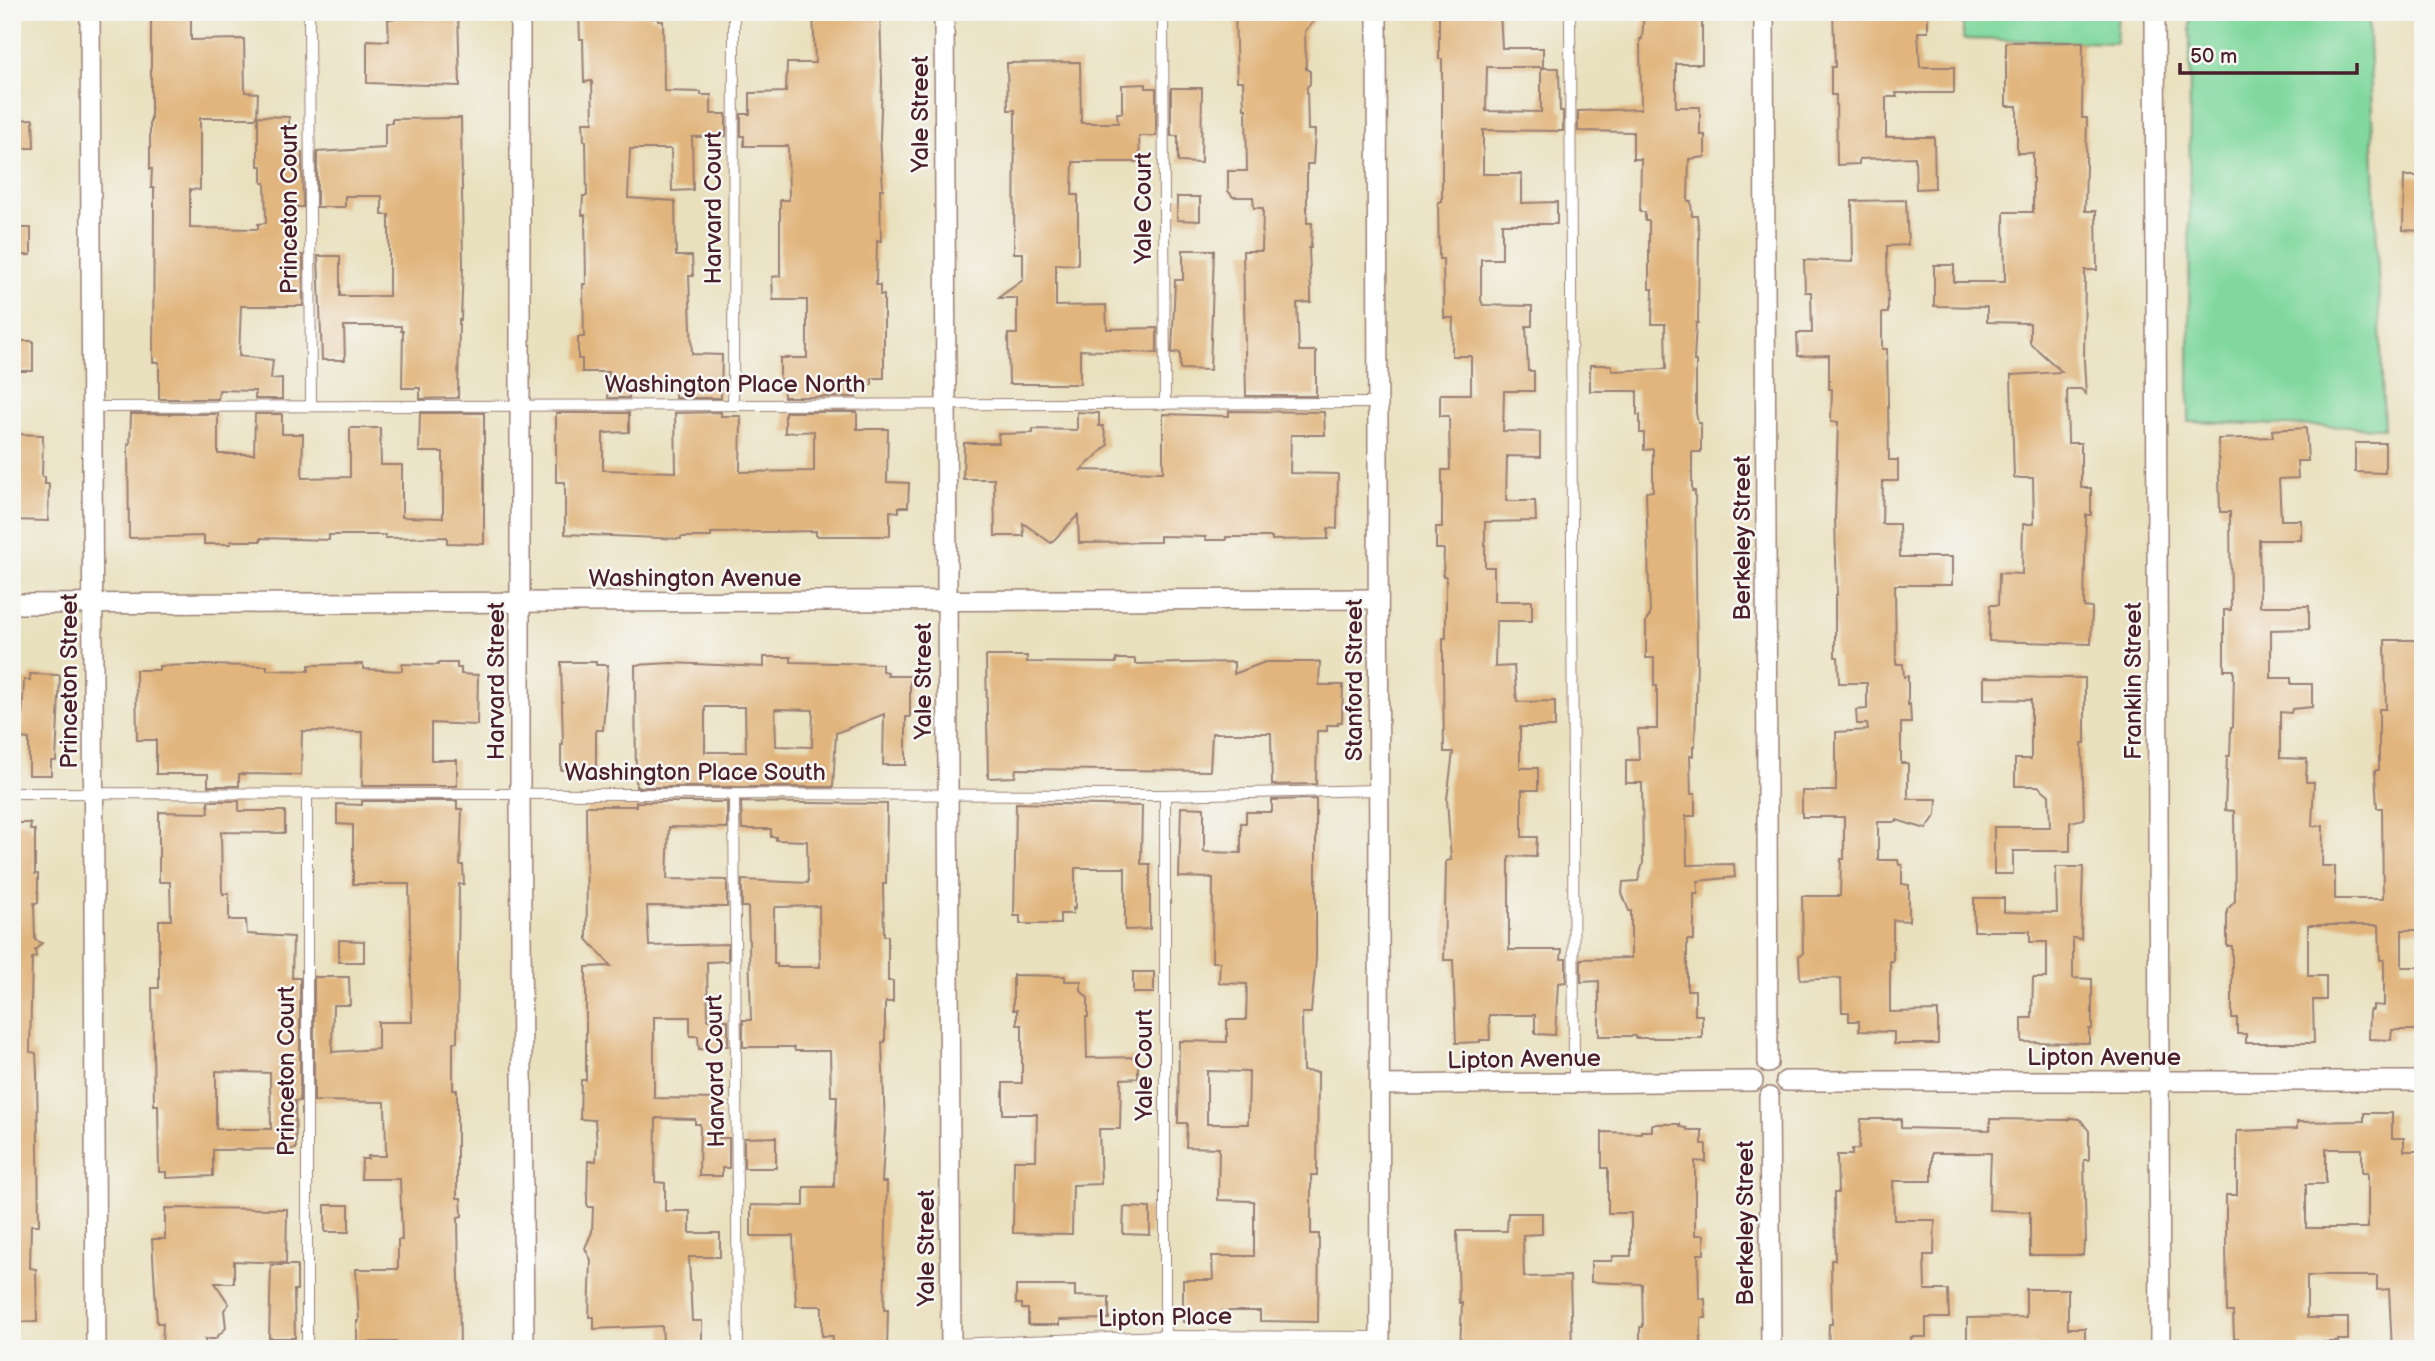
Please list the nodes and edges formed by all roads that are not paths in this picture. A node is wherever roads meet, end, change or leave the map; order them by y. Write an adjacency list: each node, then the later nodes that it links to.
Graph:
1 (90, 12): 17 (street, Princeton Street)
2 (309, 12): 16 (lane, Princeton Court)
3 (520, 12): 14 (street, Harvard Street)
4 (734, 12): 15 (lane, Harvard Court)
5 (944, 12): 12 (street, Yale Street)
6 (1163, 12): 13 (lane, Yale Court)
7 (1377, 12): 11 (street, Stanford Street)
8 (1570, 12): 36 (lane)
9 (1764, 12): 31 (street, Berkeley Street)
10 (2155, 12): 34 (street, Franklin Street)
11 (1379, 403): 13 (lane, Washington Place North); 18 (street, Stanford Street)
12 (946, 404): 13 (lane, Washington Place North); 15 (lane, Washington Place North); 19 (street, Yale Street)
13 (1165, 404)
14 (521, 405): 15 (lane, Washington Place North); 16 (lane, Washington Place North); 20 (street, Harvard Street)
15 (733, 405)
16 (311, 406): 17 (lane, Washington Place North)
17 (92, 407): 22 (street, Princeton Street)
18 (1378, 599): 19 (street, Washington Avenue); 23 (street, Stanford Street)
19 (947, 601): 20 (street, Washington Avenue); 29 (street, Yale Street)
20 (520, 603): 22 (street, Washington Avenue); 26 (street, Harvard Street)
21 (12, 604): 22 (street, Washington Avenue)
22 (93, 604): 28 (street, Princeton Street)
23 (1377, 790): 30 (lane, Washington Place South); 37 (street, Stanford Street)
24 (12, 793): 28 (lane, Washington Place South)
25 (307, 793): 26 (lane, Washington Place South); 28 (lane, Washington Place South); 43 (lane, Princeton Court)
26 (520, 793): 27 (lane, Washington Place South); 44 (street, Harvard Street)
27 (734, 793): 29 (lane, Washington Place South); 45 (lane, Harvard Court)
28 (94, 794): 42 (street, Princeton Street)
29 (948, 795): 30 (lane, Washington Place South); 41 (street, Yale Street)
30 (1165, 795): 39 (lane, Yale Court)
31 (1769, 1063): 32 (street); 33 (street)
32 (1753, 1081): 36 (street, Lipton Avenue); 38 (street)
33 (1786, 1081): 34 (street, Lipton Avenue); 38 (street)
34 (2159, 1082): 35 (street, Lipton Avenue); 47 (street, Franklin Street)
35 (2423, 1082)
36 (1574, 1083): 37 (street, Lipton Avenue)
37 (1380, 1085): 40 (street, Stanford Street)
38 (1769, 1097): 46 (street, Berkeley Street)
39 (1165, 1336): 40 (lane, Lipton Place); 41 (lane, Lipton Place)
40 (1380, 1343)
41 (951, 1347)
42 (96, 1349)
43 (307, 1349)
44 (524, 1349)
45 (738, 1349)
46 (1771, 1349)
47 (2160, 1349)

